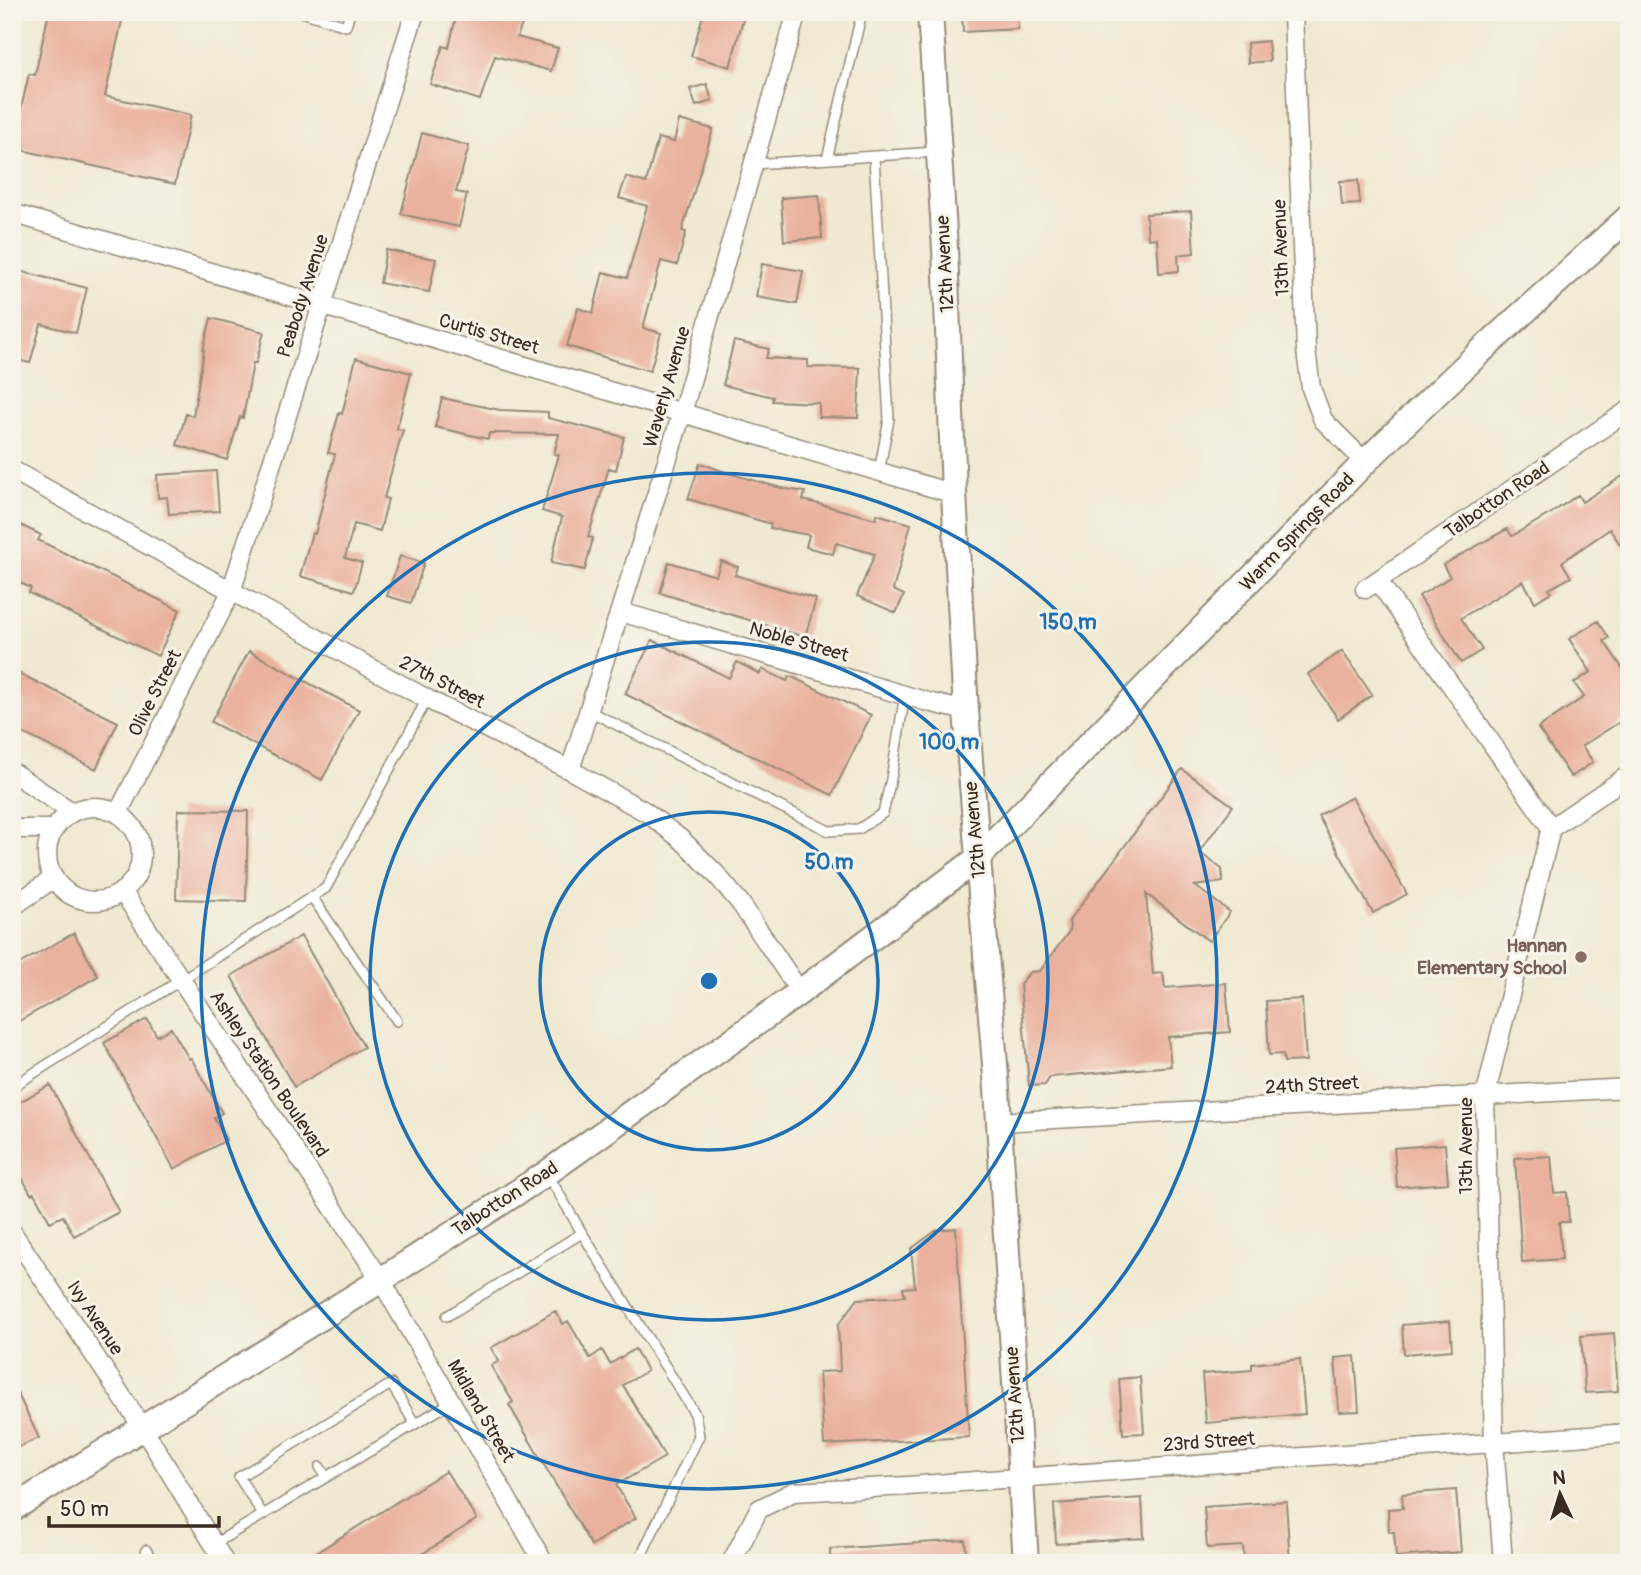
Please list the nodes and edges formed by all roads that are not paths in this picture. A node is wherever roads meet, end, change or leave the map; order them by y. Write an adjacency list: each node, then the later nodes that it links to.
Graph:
1 (302, 12): 2 (lane)
2 (350, 12)
3 (415, 12): 14 (street, Peabody Avenue)
4 (797, 12): 11 (street, Waverly Avenue)
5 (862, 12): 10 (lane)
6 (930, 12): 8 (main road, 12th Avenue)
7 (1293, 12): 17 (street, 13th Avenue)
8 (939, 152): 9 (lane); 20 (main road, 12th Avenue)
9 (874, 156): 10 (lane); 19 (lane)
10 (827, 159): 11 (lane)
11 (753, 164): 16 (street, Waverly Avenue)
12 (12, 213): 14 (street, Curtis Street)
13 (1629, 218): 17 (main road, Warm Springs Road)
14 (322, 306): 16 (street, Curtis Street); 21 (street, Peabody Avenue)
15 (1629, 410): 32 (street, Talbotton Road)
16 (682, 413): 19 (street, Curtis Street); 22 (street, Waverly Avenue)
17 (1365, 462): 35 (main road, Warm Springs Road)
18 (12, 470): 21 (street, 27th Street)
19 (879, 472): 20 (street, Curtis Street)
20 (954, 494): 26 (main road, 12th Avenue)
21 (231, 592): 24 (street, 27th Street); 31 (street, Olive Street)
22 (621, 612): 23 (street, Noble Street); 25 (street, Waverly Avenue)
23 (905, 695): 25 (lane); 26 (street, Noble Street)
24 (427, 699): 27 (street, 27th Street); 38 (lane)
25 (589, 711): 27 (street, Waverly Avenue)
26 (966, 711): 35 (main road, 12th Avenue)
27 (570, 770): 41 (street, 27th Street)
28 (12, 772): 30 (street)
29 (1629, 775): 32 (street)
30 (72, 812): 31 (street); 34 (street)
31 (118, 813): 37 (street)
32 (1551, 828): 45 (street, 13th Avenue)
33 (12, 829): 34 (street)
34 (54, 829): 36 (street)
35 (977, 859): 41 (main road, Talbotton Road); 46 (main road, 12th Avenue)
36 (54, 878): 37 (street); 39 (street)
37 (122, 891): 40 (street, Ashley Station Boulevard)
38 (312, 897): 40 (lane); 42 (lane)
39 (12, 907)
40 (181, 979): 43 (lane); 50 (street, Ashley Station Boulevard)
41 (800, 992): 47 (main road, Talbotton Road)
42 (397, 1021)
43 (12, 1087)
44 (1629, 1088): 45 (street, 24th Street)
45 (1485, 1097): 46 (street, 24th Street); 57 (street, 13th Avenue)
46 (998, 1122): 63 (main road, 12th Avenue)
47 (548, 1173): 49 (lane); 50 (main road, Talbotton Road)
48 (12, 1231): 54 (street, Ivy Avenue)
49 (582, 1233): 51 (lane); 71 (lane)
50 (381, 1280): 52 (street, Midland Street); 54 (main road, Talbotton Road)
51 (447, 1316)
52 (452, 1402): 53 (lane); 70 (street, Midland Street)
53 (415, 1424): 56 (lane); 62 (lane)
54 (143, 1428): 64 (main road, Talbotton Road); 66 (street, Ivy Avenue)
55 (1629, 1433): 57 (street, 23rd Street)
56 (302, 1438): 58 (lane); 59 (lane)
57 (1494, 1442): 63 (street, 23rd Street); 74 (street, 13th Avenue)
58 (308, 1447)
59 (274, 1455): 60 (lane); 65 (lane)
60 (279, 1465)
61 (320, 1467): 62 (lane)
62 (326, 1477): 65 (lane)
63 (1020, 1477): 72 (street, 23rd Street); 73 (main road, 12th Avenue)
64 (12, 1509)
65 (263, 1515): 66 (lane)
66 (214, 1544): 69 (street, Ivy Avenue)
67 (146, 1550): 68 (lane)
68 (154, 1563)
69 (225, 1563)
70 (544, 1563)
71 (634, 1563)
72 (731, 1563)
73 (1026, 1563)
74 (1503, 1563)

